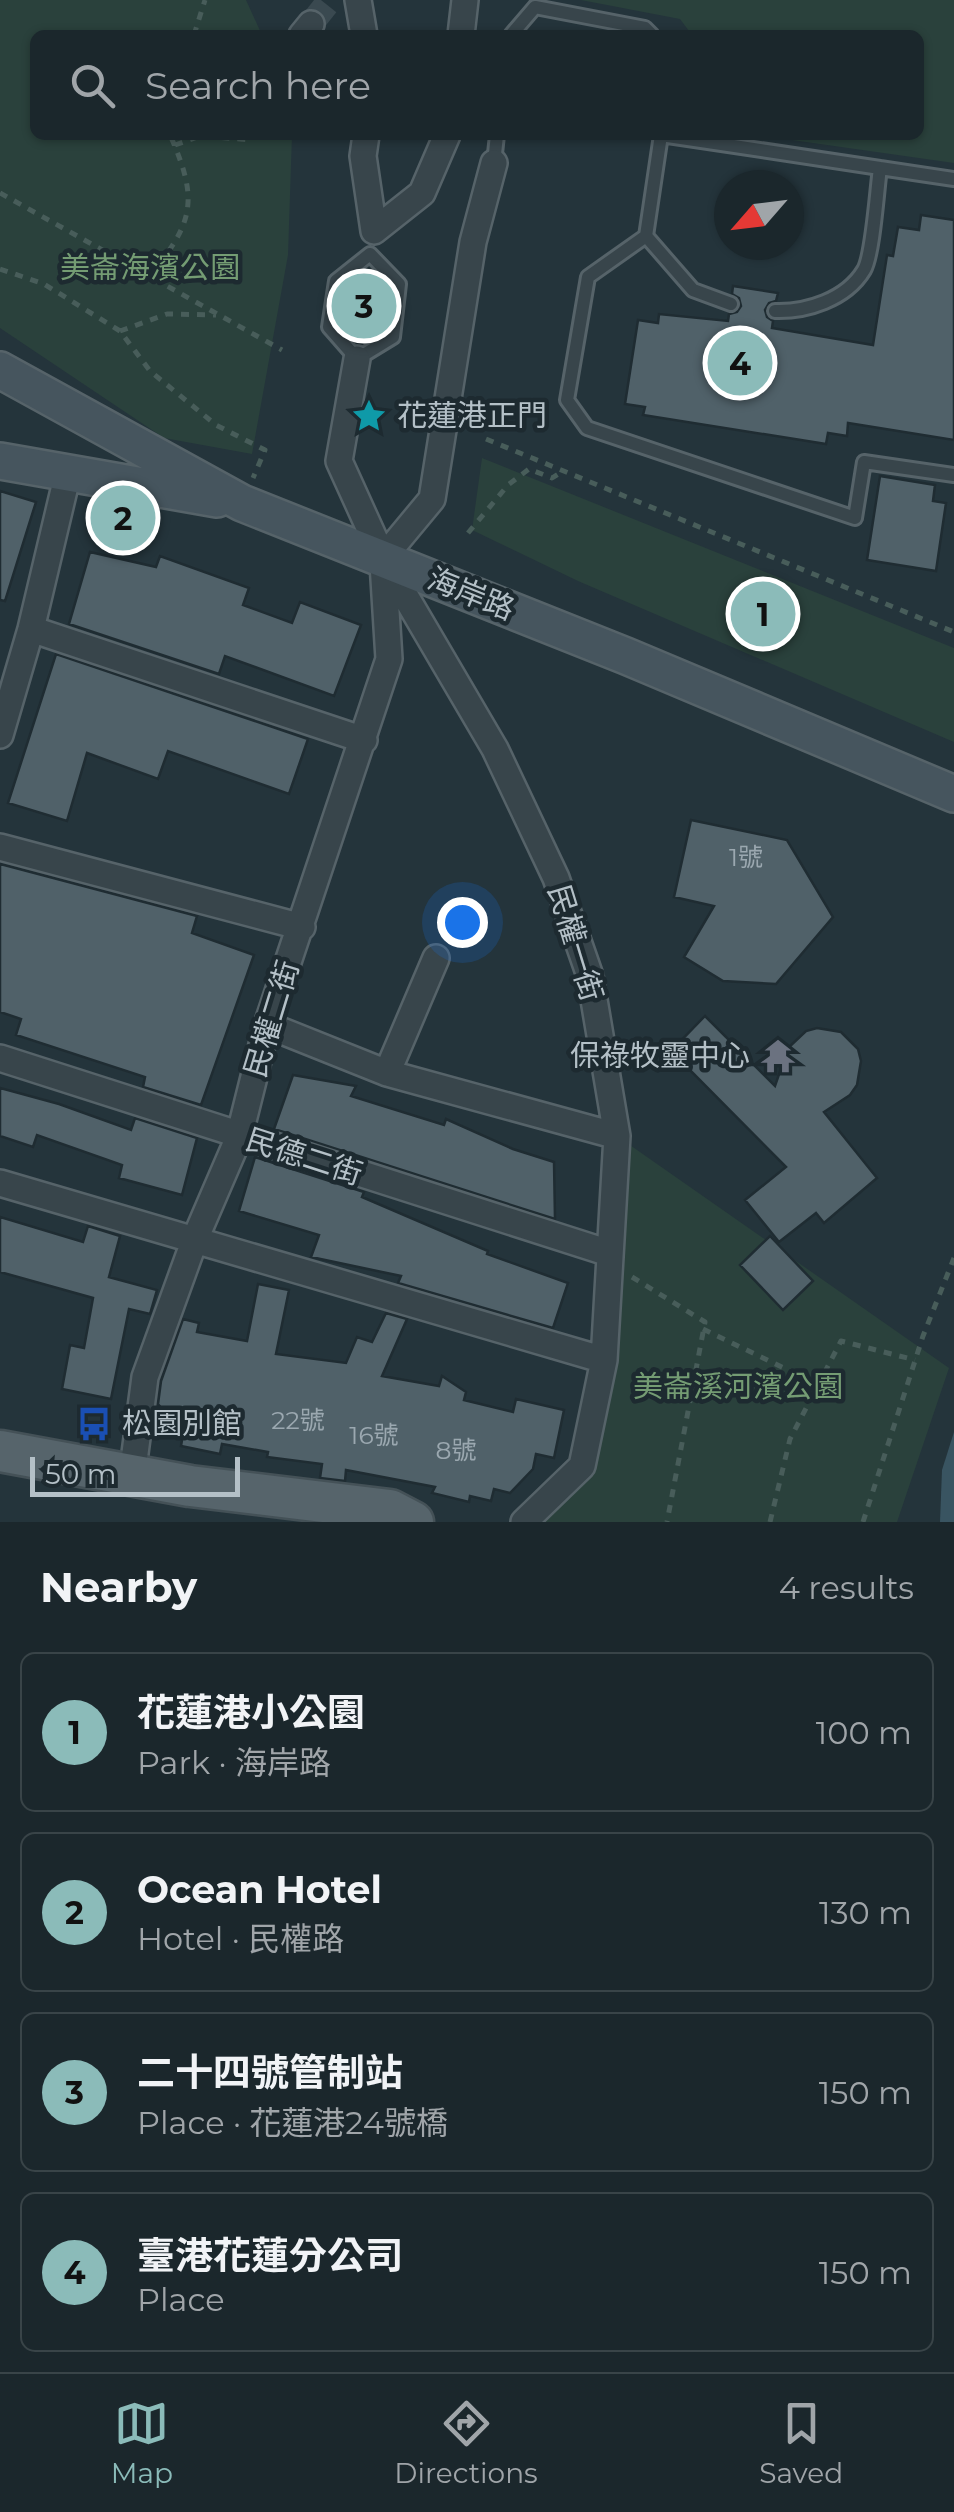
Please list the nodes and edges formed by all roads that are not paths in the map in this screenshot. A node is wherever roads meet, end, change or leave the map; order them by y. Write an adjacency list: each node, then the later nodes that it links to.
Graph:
1 (358, 0): 3 (street)
2 (466, 0): 4 (street)
3 (363, 30)
4 (462, 30)
5 (515, 30): 6 (lane)
6 (647, 30)
7 (446, 140): 16 (street)
8 (497, 140): 12 (lane)
9 (660, 140): 15 (lane)
10 (694, 140): 13 (lane)
11 (364, 145): 16 (street)
12 (494, 164): 25 (street)
13 (880, 168): 14 (lane); 18 (lane)
14 (954, 178)
15 (646, 236): 17 (lane); 23 (lane)
16 (372, 243): 19 (lane); 19 (lane)
17 (731, 304)
18 (774, 311)
19 (358, 359): 25 (street)
20 (0, 370): 24 (main road, 海岸路)
21 (0, 461): 22 (main road)
22 (68, 473): 24 (main road); 26 (street)
23 (954, 475)
24 (242, 504): 25 (main road, 海岸路)
25 (383, 558): 28 (street, 民權二街); 29 (main road, 海岸路); 37 (street, 民權一街)
26 (31, 629): 27 (street); 28 (street)
27 (0, 735)
28 (364, 740): 31 (street, 民權二街)
29 (954, 794)
30 (0, 846): 31 (street)
31 (302, 928): 33 (street, 民權二街)
32 (436, 958): 35 (street)
33 (266, 1025): 35 (street); 36 (street, 民權二街)
34 (0, 1058): 36 (street, 民德二街)
35 (386, 1073): 37 (street)
36 (239, 1136): 39 (street, 民權二街); 40 (street, 民德二街)
37 (617, 1136): 40 (street, 民權一街)
38 (0, 1182): 39 (street)
39 (195, 1239): 41 (street); 43 (street, 民權二街)
40 (609, 1258): 41 (street, 民權一街)
41 (604, 1360): 45 (street, 民權一街)
42 (0, 1451): 43 (main road)
43 (132, 1476): 44 (main road)
44 (414, 1522)
45 (524, 1522)

